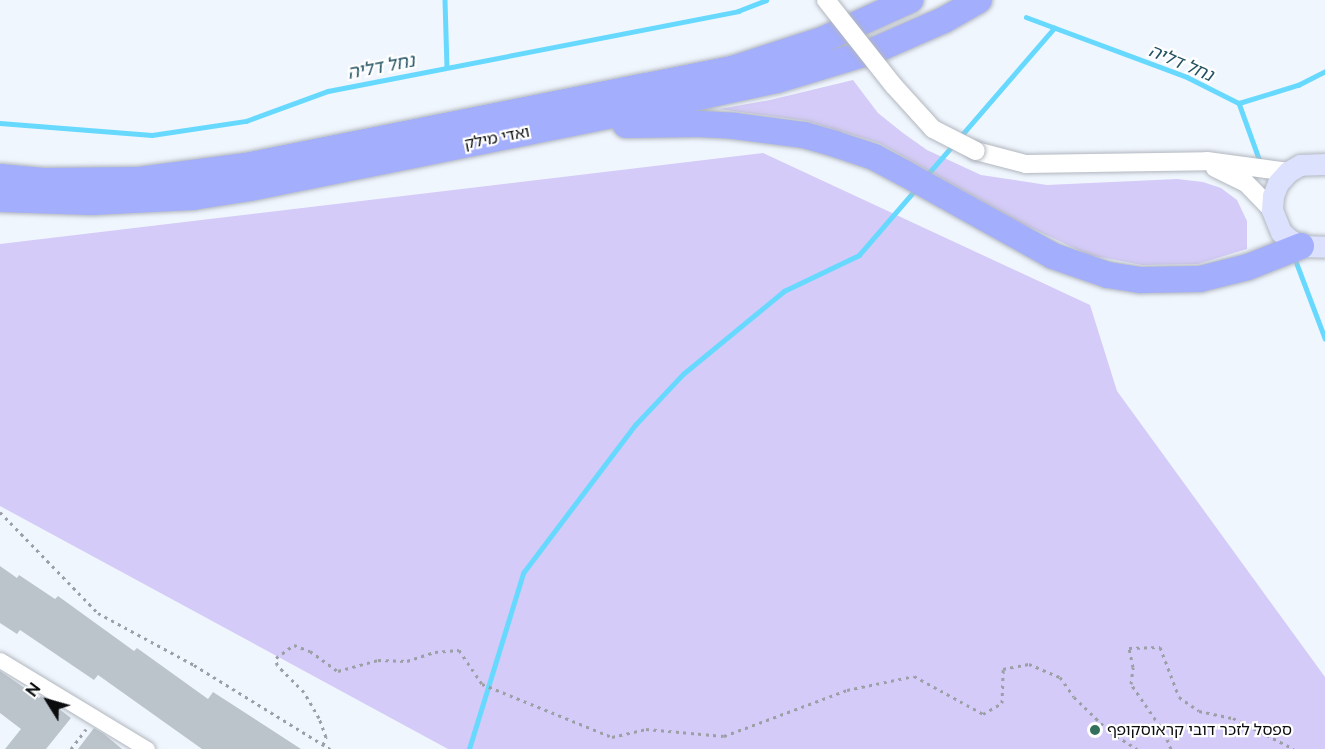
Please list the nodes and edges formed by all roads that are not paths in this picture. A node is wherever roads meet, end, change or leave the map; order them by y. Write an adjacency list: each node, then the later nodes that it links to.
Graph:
1 (826, 0): 5 (street, bridge)
2 (910, 0): 8 (highway, ואדי מילק)
3 (979, 0): 4 (highway, ואדי מילק)
4 (485, 140): 9 (highway, ואדי מילק); 11 (highway)
5 (1184, 163): 7 (street); 10 (street)
6 (1325, 164): 7 (main road)
7 (1288, 172): 10 (main road)
8 (0, 177)
9 (0, 199)
10 (1272, 210): 11 (main road)
11 (1313, 246)
12 (0, 660): 13 (street)
13 (147, 749)

